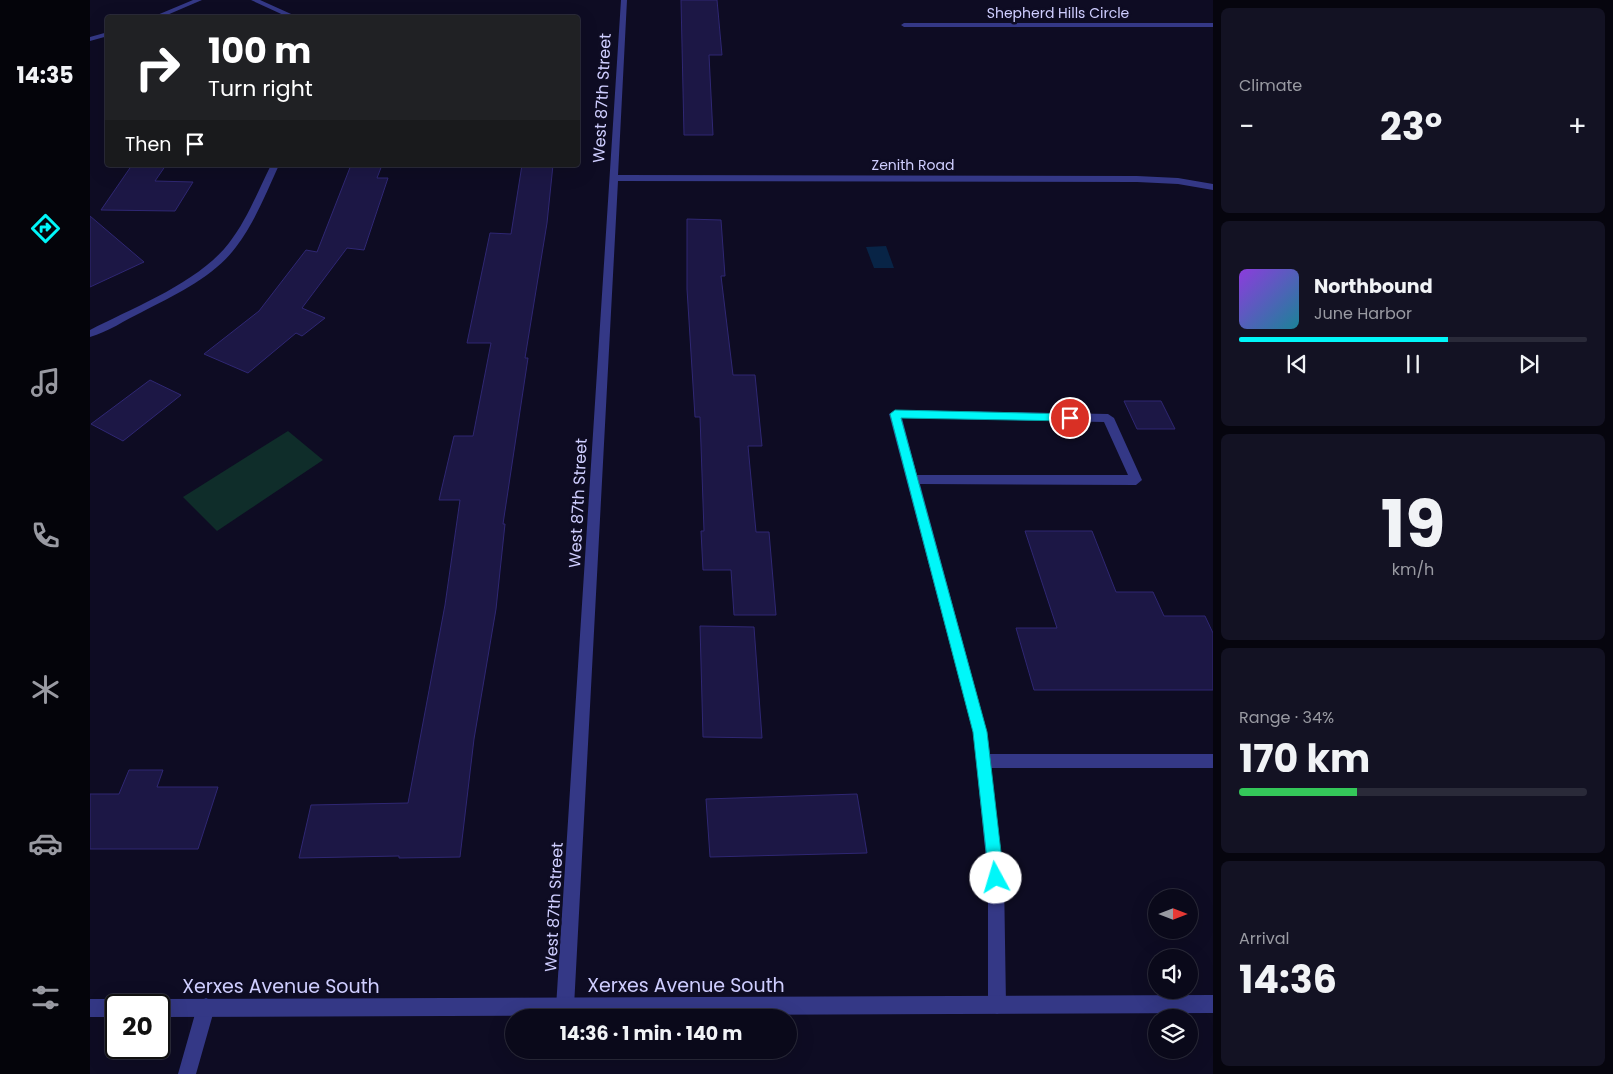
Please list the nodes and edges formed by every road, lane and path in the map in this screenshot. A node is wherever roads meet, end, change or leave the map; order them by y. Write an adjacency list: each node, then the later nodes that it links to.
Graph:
1 (199, 0): 4 (street)
2 (254, 0): 5 (street)
3 (624, 0): 11 (street, West 87th Street)
4 (161, 15)
5 (290, 15)
6 (904, 25): 7 (street, Shepherd Hills Circle)
7 (1213, 26)
8 (105, 35): 9 (street)
9 (90, 39)
10 (274, 167): 13 (street)
11 (613, 178): 12 (street, Zenith Road); 20 (street, West 87th Street)
12 (1213, 187)
13 (90, 334)
14 (912, 479): 14 (street); 15 (street)
15 (983, 761): 16 (street); 18 (street)
16 (1213, 761)
17 (1213, 1004): 18 (street, Xerxes Avenue South)
18 (997, 1005): 20 (street, Xerxes Avenue South)
19 (206, 1007): 20 (street, Xerxes Avenue South); 23 (street, Xerxes Avenue South); 24 (street)
20 (564, 1007)
21 (90, 1008): 22 (street)
22 (105, 1008)
23 (170, 1008)
24 (187, 1074)

